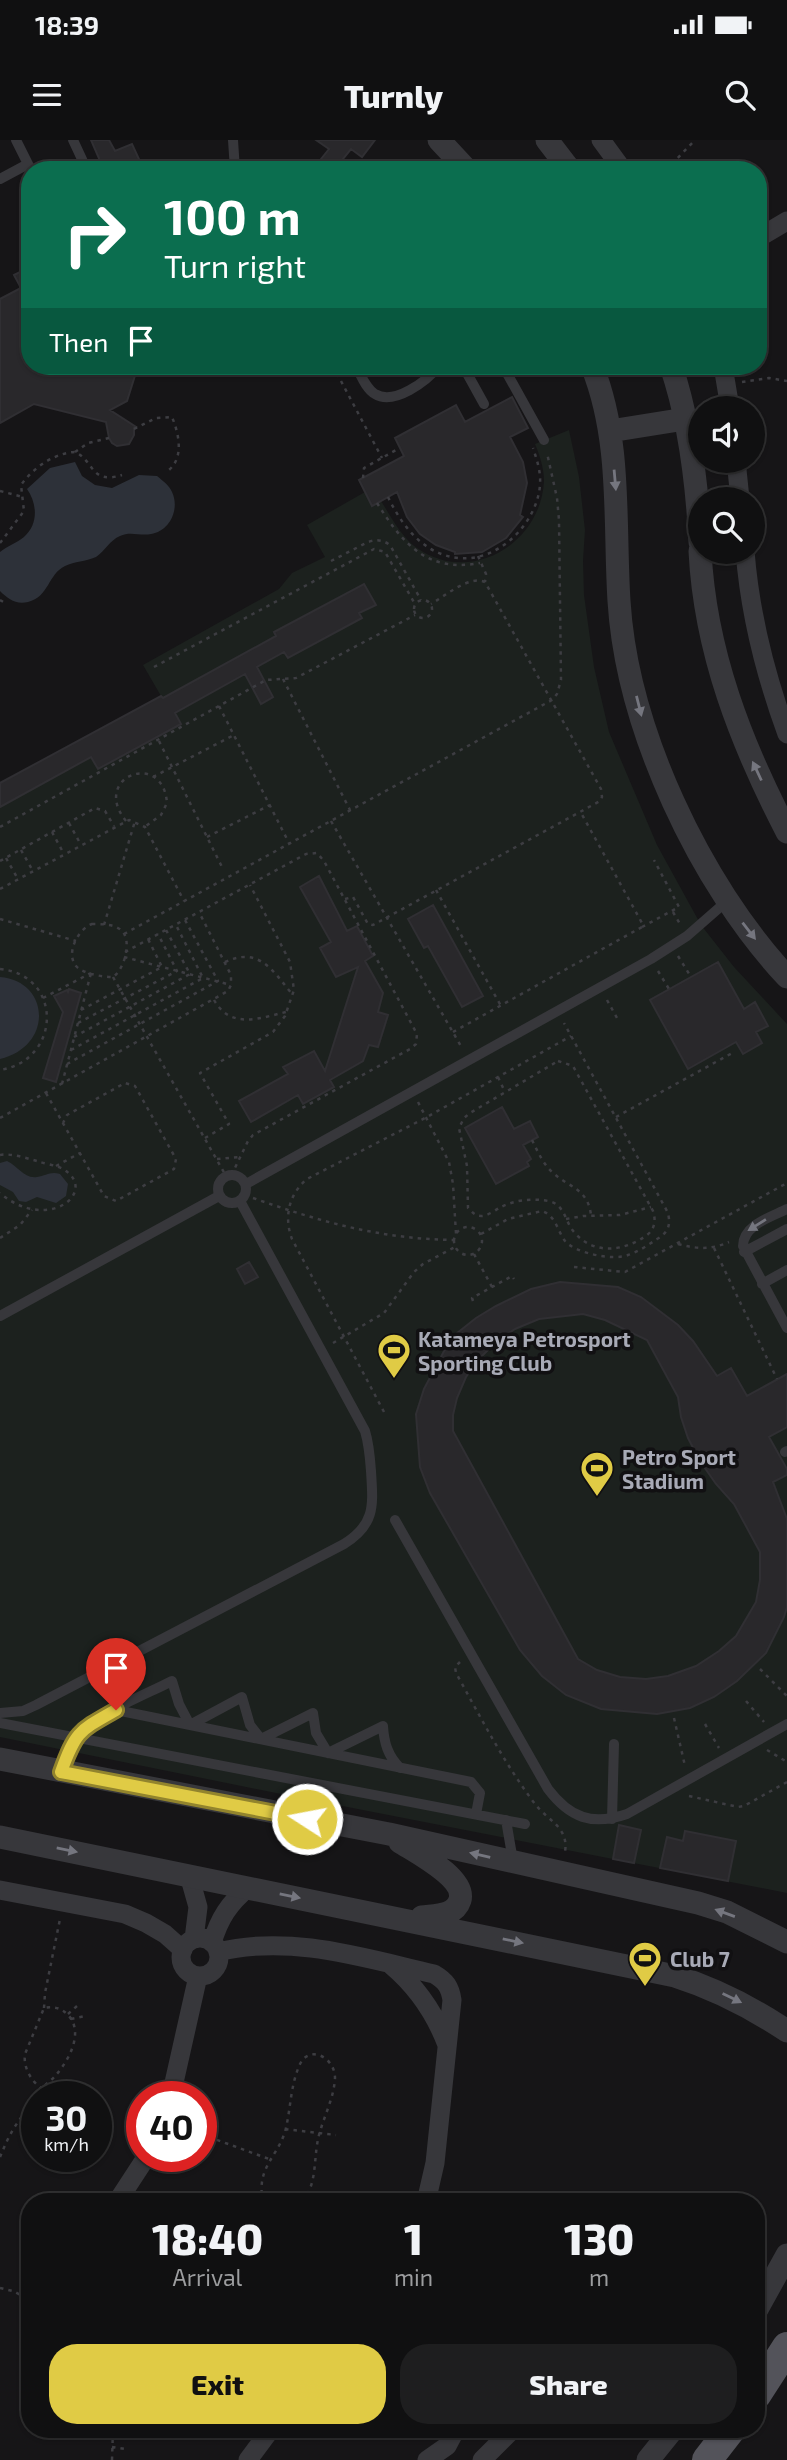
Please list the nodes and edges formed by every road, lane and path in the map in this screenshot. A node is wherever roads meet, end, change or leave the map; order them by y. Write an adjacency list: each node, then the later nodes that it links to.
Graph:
1 (16, 140): 8 (lane)
2 (73, 140): 9 (lane)
3 (233, 140): 10 (lane)
4 (439, 140): 11 (street)
5 (547, 140): 12 (street)
6 (601, 140): 13 (street)
7 (695, 140): 14 (path)
8 (27, 161)
9 (83, 161)
10 (234, 161)
11 (459, 161)
12 (563, 161)
13 (616, 161)
14 (675, 161)
15 (21, 171): 16 (lane)
16 (0, 179)
17 (787, 221): 18 (street)
18 (767, 233)
19 (338, 375): 37 (path)
20 (361, 375): 21 (lane)
21 (429, 375)
22 (468, 375): 29 (lane)
23 (508, 375): 33 (lane)
24 (594, 375): 32 (street)
25 (673, 375): 30 (street)
26 (725, 375): 27 (path); 28 (street)
27 (787, 381)
28 (728, 396)
29 (484, 404)
30 (685, 419): 32 (street); 41 (street)
31 (134, 429): 38 (path)
32 (610, 431): 96 (street, one-way to 96)
33 (542, 435): 47 (path); 61 (path)
34 (109, 438): 36 (path)
35 (396, 450): 37 (path)
36 (75, 452): 39 (path); 43 (path)
37 (382, 458): 40 (path)
38 (169, 470)
39 (122, 475)
40 (363, 478)
41 (696, 487)
42 (0, 491): 43 (path)
43 (23, 497): 46 (path)
44 (388, 497): 47 (path)
45 (377, 503): 49 (path)
46 (0, 541)
47 (478, 556): 49 (path)
48 (331, 561): 54 (path)
49 (480, 563): 52 (path)
50 (701, 564): 79 (street, one-way to 50)
51 (746, 564): 64 (street)
52 (485, 582): 57 (path); 61 (path)
53 (0, 600): 55 (path)
54 (421, 600): 56 (path); 57 (path)
55 (7, 604)
56 (415, 604): 58 (path); 59 (path)
57 (431, 604): 58 (path)
58 (415, 615): 60 (path)
59 (154, 667)
60 (283, 679): 62 (path); 69 (path)
61 (552, 700): 69 (path); 70 (path)
62 (219, 706): 63 (path); 65 (path)
63 (234, 734): 66 (path); 68 (path)
64 (787, 734)
65 (158, 739): 66 (path); 76 (path)
66 (172, 767): 67 (path); 80 (path)
67 (153, 776): 71 (path); 77 (path)
68 (270, 805): 80 (path); 81 (path)
69 (350, 810): 73 (path)
70 (580, 811): 93 (path); 103 (path)
71 (126, 821): 72 (path); 75 (path)
72 (135, 821): 77 (path); 101 (path)
73 (331, 821): 81 (path); 98 (path)
74 (69, 823): 75 (path); 78 (path); 82 (path)
75 (114, 826): 82 (path)
76 (0, 827)
77 (145, 827): 95 (path)
78 (52, 832): 83 (path); 84 (path)
79 (787, 832)
80 (207, 837): 88 (path)
81 (289, 844): 95 (path)
82 (81, 845): 84 (path)
83 (20, 849): 85 (path); 89 (path)
84 (64, 854): 89 (path)
85 (6, 858): 87 (path); 90 (path)
86 (653, 860): 103 (path)
87 (0, 861)
88 (223, 869)
89 (33, 871): 90 (path)
90 (18, 879): 92 (path)
91 (250, 885): 94 (path); 97 (path); 127 (path)
92 (0, 890)
93 (436, 890): 98 (path); 131 (path)
94 (345, 899): 98 (path); 162 (path)
95 (184, 901): 105 (path)
96 (728, 901): 109 (lane); 120 (street, one-way to 120)
97 (199, 912): 100 (path); 112 (path)
98 (387, 918): 140 (path)
99 (0, 919): 108 (path)
100 (185, 920): 102 (path); 122 (path)
101 (104, 925): 105 (path); 108 (path)
102 (176, 925): 104 (path); 121 (path)
103 (642, 927): 131 (path)
104 (166, 930): 106 (path); 117 (path)
105 (124, 934): 110 (path)
106 (158, 934): 107 (path); 115 (path)
107 (148, 939): 110 (path); 113 (path)
108 (76, 941): 116 (path)
109 (673, 947): 111 (lane); 119 (path)
110 (125, 954): 113 (path); 118 (path)
111 (651, 959): 124 (lane); 126 (path)
112 (225, 962): 123 (path); 127 (path)
113 (162, 967): 115 (path); 125 (path)
114 (0, 969): 128 (path)
115 (177, 971): 117 (path); 129 (path)
116 (91, 973): 118 (path); 128 (path); 133 (path)
117 (190, 974): 121 (path); 132 (path)
118 (113, 977): 125 (path)
119 (691, 977)
120 (787, 977)
121 (204, 978): 122 (path); 136 (path)
122 (218, 981): 123 (path); 139 (path)
123 (231, 985): 130 (path)
124 (600, 988): 134 (lane); 137 (path)
125 (120, 989): 129 (path); 133 (path)
126 (669, 989)
127 (292, 994): 135 (path)
128 (43, 998): 148 (path)
129 (125, 998): 132 (path); 138 (path)
130 (214, 1000): 135 (path); 143 (path)
131 (500, 1006): 140 (path)
132 (130, 1007): 136 (path); 142 (path)
133 (81, 1010): 138 (path)
134 (557, 1011): 141 (path); 146 (lane)
135 (286, 1012): 158 (path)
136 (135, 1015): 139 (path); 144 (path)
137 (617, 1018)
138 (78, 1023): 142 (path)
139 (140, 1024): 143 (path); 147 (path)
140 (453, 1032): 146 (path)
141 (571, 1036): 149 (path); 155 (path)
142 (74, 1037): 144 (path)
143 (147, 1037): 150 (path); 158 (path)
144 (71, 1050): 147 (path)
145 (734, 1052): 155 (path)
146 (469, 1060): 167 (lane)
147 (67, 1064): 150 (path)
148 (0, 1070)
149 (498, 1077): 151 (path); 154 (path)
150 (62, 1084): 152 (path)
151 (505, 1091): 172 (path); 177 (path)
152 (47, 1093): 156 (path); 157 (path)
153 (416, 1100): 154 (path)
154 (427, 1117): 175 (path); 179 (path)
155 (616, 1117): 180 (path)
156 (0, 1118)
157 (63, 1123): 160 (path); 160 (path)
158 (205, 1138): 163 (path)
159 (532, 1140): 176 (path)
160 (80, 1153): 164 (path)
161 (0, 1155): 164 (path)
162 (240, 1157): 163 (path); 165 (path)
163 (217, 1159): 165 (path)
164 (56, 1166): 174 (path)
165 (229, 1175): 167 (lane); 169 (lane)
166 (787, 1182): 184 (path)
167 (246, 1184): 171 (lane)
168 (0, 1194): 174 (path)
169 (219, 1196): 171 (lane); 195 (lane)
170 (257, 1200): 175 (path)
171 (240, 1201): 207 (lane)
172 (651, 1207): 176 (path); 177 (path)
173 (787, 1209): 181 (lane, one-way to 181)
174 (32, 1210): 182 (path)
175 (288, 1210): 183 (path); 197 (path)
176 (591, 1215): 177 (path)
177 (566, 1219)
178 (787, 1228): 187 (lane)
179 (456, 1234): 180 (path); 183 (path)
180 (481, 1234): 188 (path)
181 (745, 1234): 186 (path); 187 (lane)
182 (0, 1238)
183 (454, 1240): 185 (path)
184 (676, 1244): 186 (path); 189 (path)
185 (455, 1247): 188 (path); 197 (path)
186 (714, 1248): 199 (path)
187 (744, 1252): 192 (lane)
188 (474, 1254): 193 (path)
189 (574, 1267)
190 (787, 1270): 192 (lane)
191 (514, 1279): 193 (path)
192 (762, 1284): 196 (lane)
193 (492, 1287): 194 (path)
194 (473, 1301)
195 (0, 1316)
196 (787, 1328)
197 (345, 1337): 198 (path); 200 (path)
198 (337, 1341)
199 (777, 1379)
200 (384, 1412)
201 (395, 1520): 202 (lane)
202 (472, 1655): 226 (lane); 232 (path)
203 (760, 1669): 204 (path)
204 (787, 1696)
205 (746, 1701): 213 (path)
206 (116, 1710): 212 (lane); 212 (lane); 214 (lane)
207 (0, 1713)
208 (674, 1718): 222 (path)
209 (0, 1723): 214 (lane)
210 (705, 1724): 219 (path)
211 (787, 1724): 213 (lane)
212 (191, 1725): 215 (lane); 215 (lane)
213 (773, 1732): 219 (lane)
214 (75, 1737): 221 (lane); 225 (lane)
215 (261, 1740): 217 (lane); 217 (lane)
216 (614, 1744): 226 (lane)
217 (328, 1753): 220 (lane); 220 (lane)
218 (0, 1759): 221 (street)
219 (725, 1760): 222 (lane)
220 (400, 1768): 225 (lane)
221 (61, 1772): 229 (street)
222 (688, 1780): 226 (lane)
223 (787, 1782): 224 (path)
224 (681, 1794)
225 (476, 1814): 227 (lane)
226 (612, 1819)
227 (506, 1820): 228 (lane); 231 (lane)
228 (525, 1824)
229 (389, 1834): 231 (street, one-way to 229); 237 (street)
230 (2, 1837): 233 (street, one-way to 233)
231 (513, 1862): 232 (street)
232 (561, 1872): 238 (street, one-way to 232)
233 (189, 1875): 234 (street); 239 (street)
234 (249, 1887): 237 (street, one-way to 237); 239 (street)
235 (0, 1890): 236 (street)
236 (63, 1903): 239 (street); 246 (path)
237 (405, 1919): 251 (street, one-way to 251)
238 (787, 1942)
239 (201, 1946): 240 (street); 242 (street); 242 (street)
240 (390, 1964): 241 (street); 243 (street)
241 (434, 1974): 243 (street); 244 (street)
242 (198, 1976): 255 (street)
243 (416, 1989): 247 (street)
244 (452, 2000): 247 (street); 252 (street)
245 (77, 2006): 248 (path)
246 (44, 2008): 248 (path); 253 (path)
247 (432, 2011): 252 (street)
248 (68, 2014): 250 (path)
249 (85, 2016): 250 (path)
250 (71, 2018): 254 (path)
251 (787, 2031)
252 (448, 2048): 267 (street)
253 (34, 2081)
254 (49, 2081)
255 (174, 2081)
256 (21, 2117): 261 (path)
257 (285, 2129): 258 (path); 258 (path); 262 (path)
258 (319, 2133): 259 (path); 266 (path)
259 (336, 2135)
260 (217, 2140): 262 (path)
261 (0, 2157)
262 (269, 2160): 265 (path)
263 (137, 2172): 264 (street)
264 (123, 2193)
265 (263, 2193)
266 (307, 2193)
267 (429, 2193)
268 (787, 2255): 271 (street)
269 (0, 2288): 270 (path)
270 (21, 2295)
271 (765, 2295)
272 (787, 2347): 273 (main road)
273 (765, 2381)
274 (113, 2438): 280 (path)
275 (264, 2438): 283 (street)
276 (450, 2438): 284 (street)
277 (504, 2438): 285 (street)
278 (666, 2438): 286 (street)
279 (724, 2438): 287 (main road)
280 (112, 2448): 281 (path); 282 (path)
281 (125, 2449)
282 (111, 2460)
283 (248, 2460)
284 (428, 2460)
285 (482, 2460)
286 (648, 2460)
287 (707, 2460)

